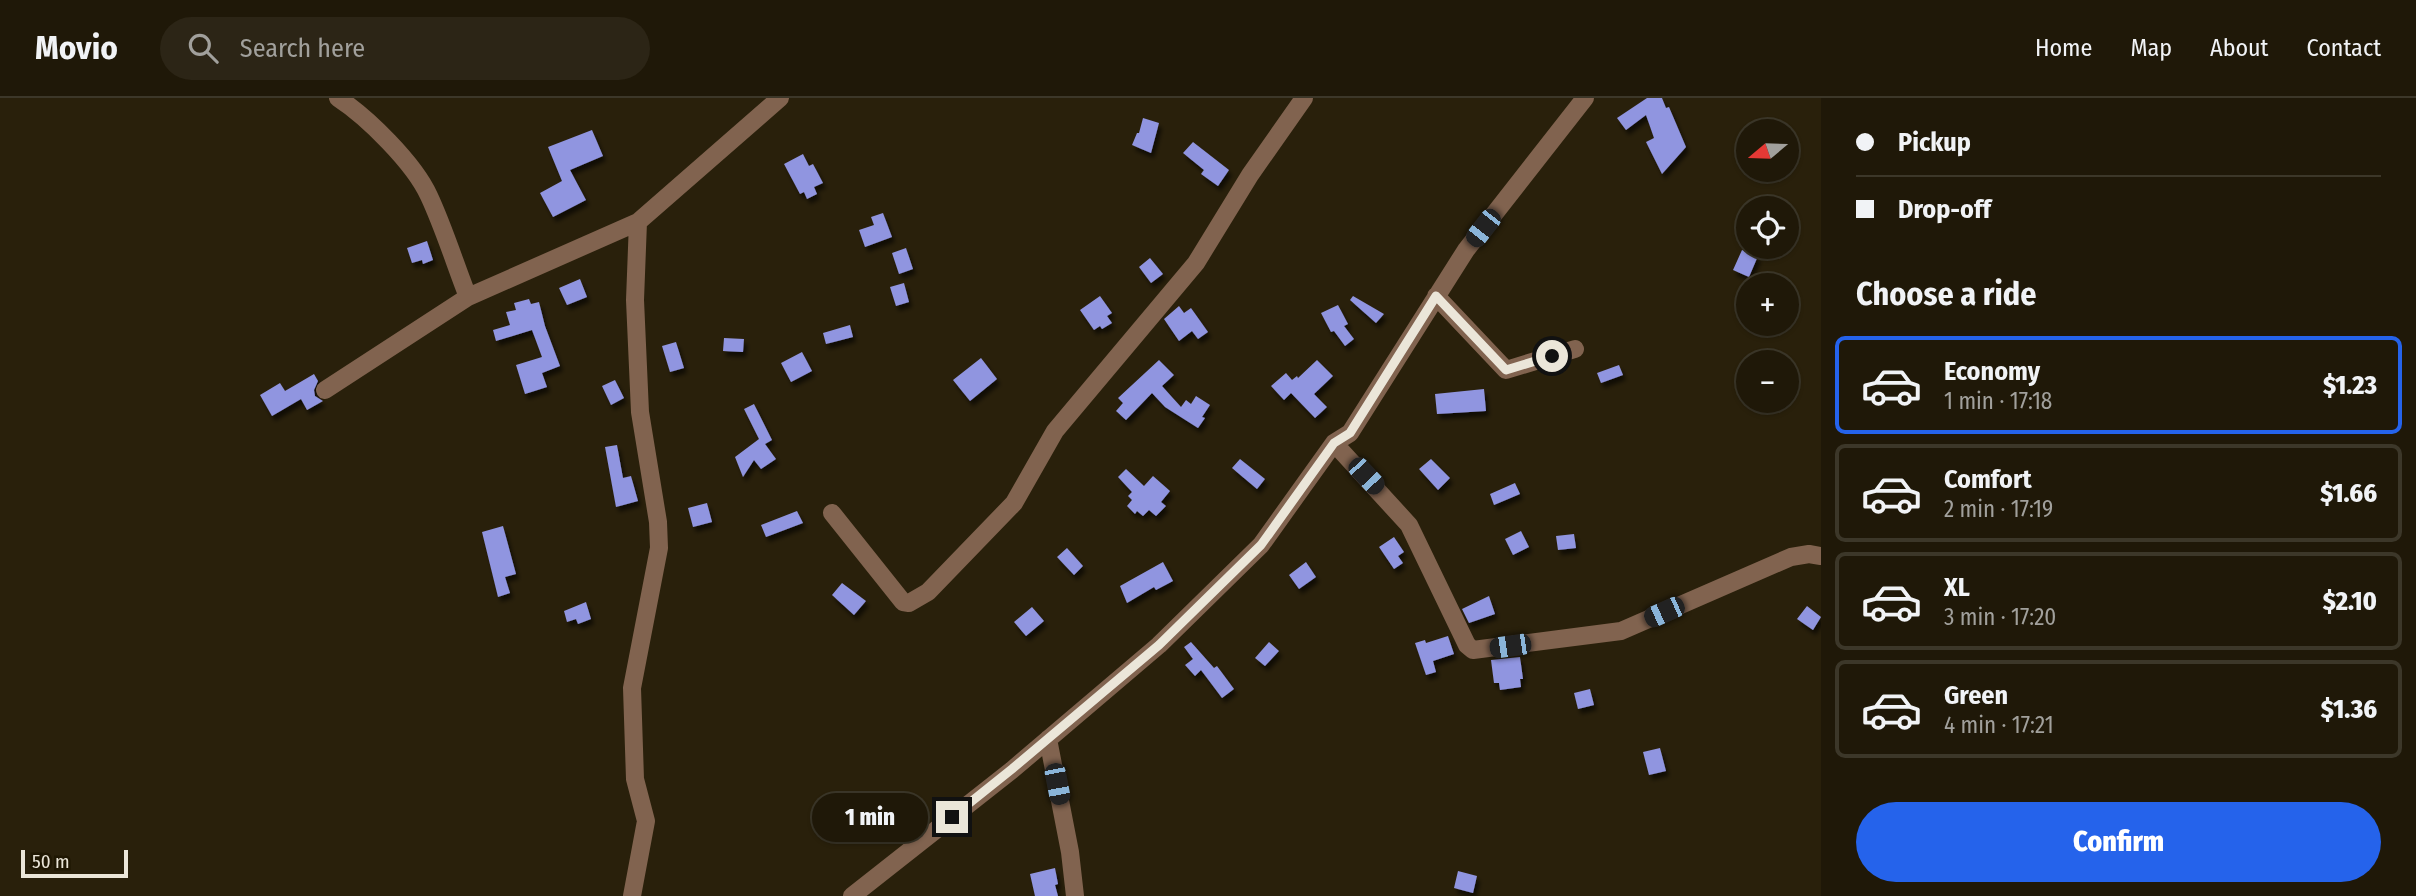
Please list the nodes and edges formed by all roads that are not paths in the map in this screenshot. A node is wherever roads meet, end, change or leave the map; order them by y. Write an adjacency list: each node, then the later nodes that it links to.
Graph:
1 (338, 98): 7 (street)
2 (780, 98): 5 (street)
3 (1304, 98): 11 (street)
4 (1585, 98): 6 (street)
5 (638, 222): 7 (street); 14 (street)
6 (1436, 296): 8 (street); 10 (street)
7 (468, 297): 9 (street)
8 (1575, 349)
9 (325, 390)
10 (1334, 443): 12 (street); 13 (street)
11 (832, 513)
12 (1821, 556)
13 (1048, 739): 15 (street); 16 (street)
14 (632, 896)
15 (852, 896)
16 (1075, 896)

